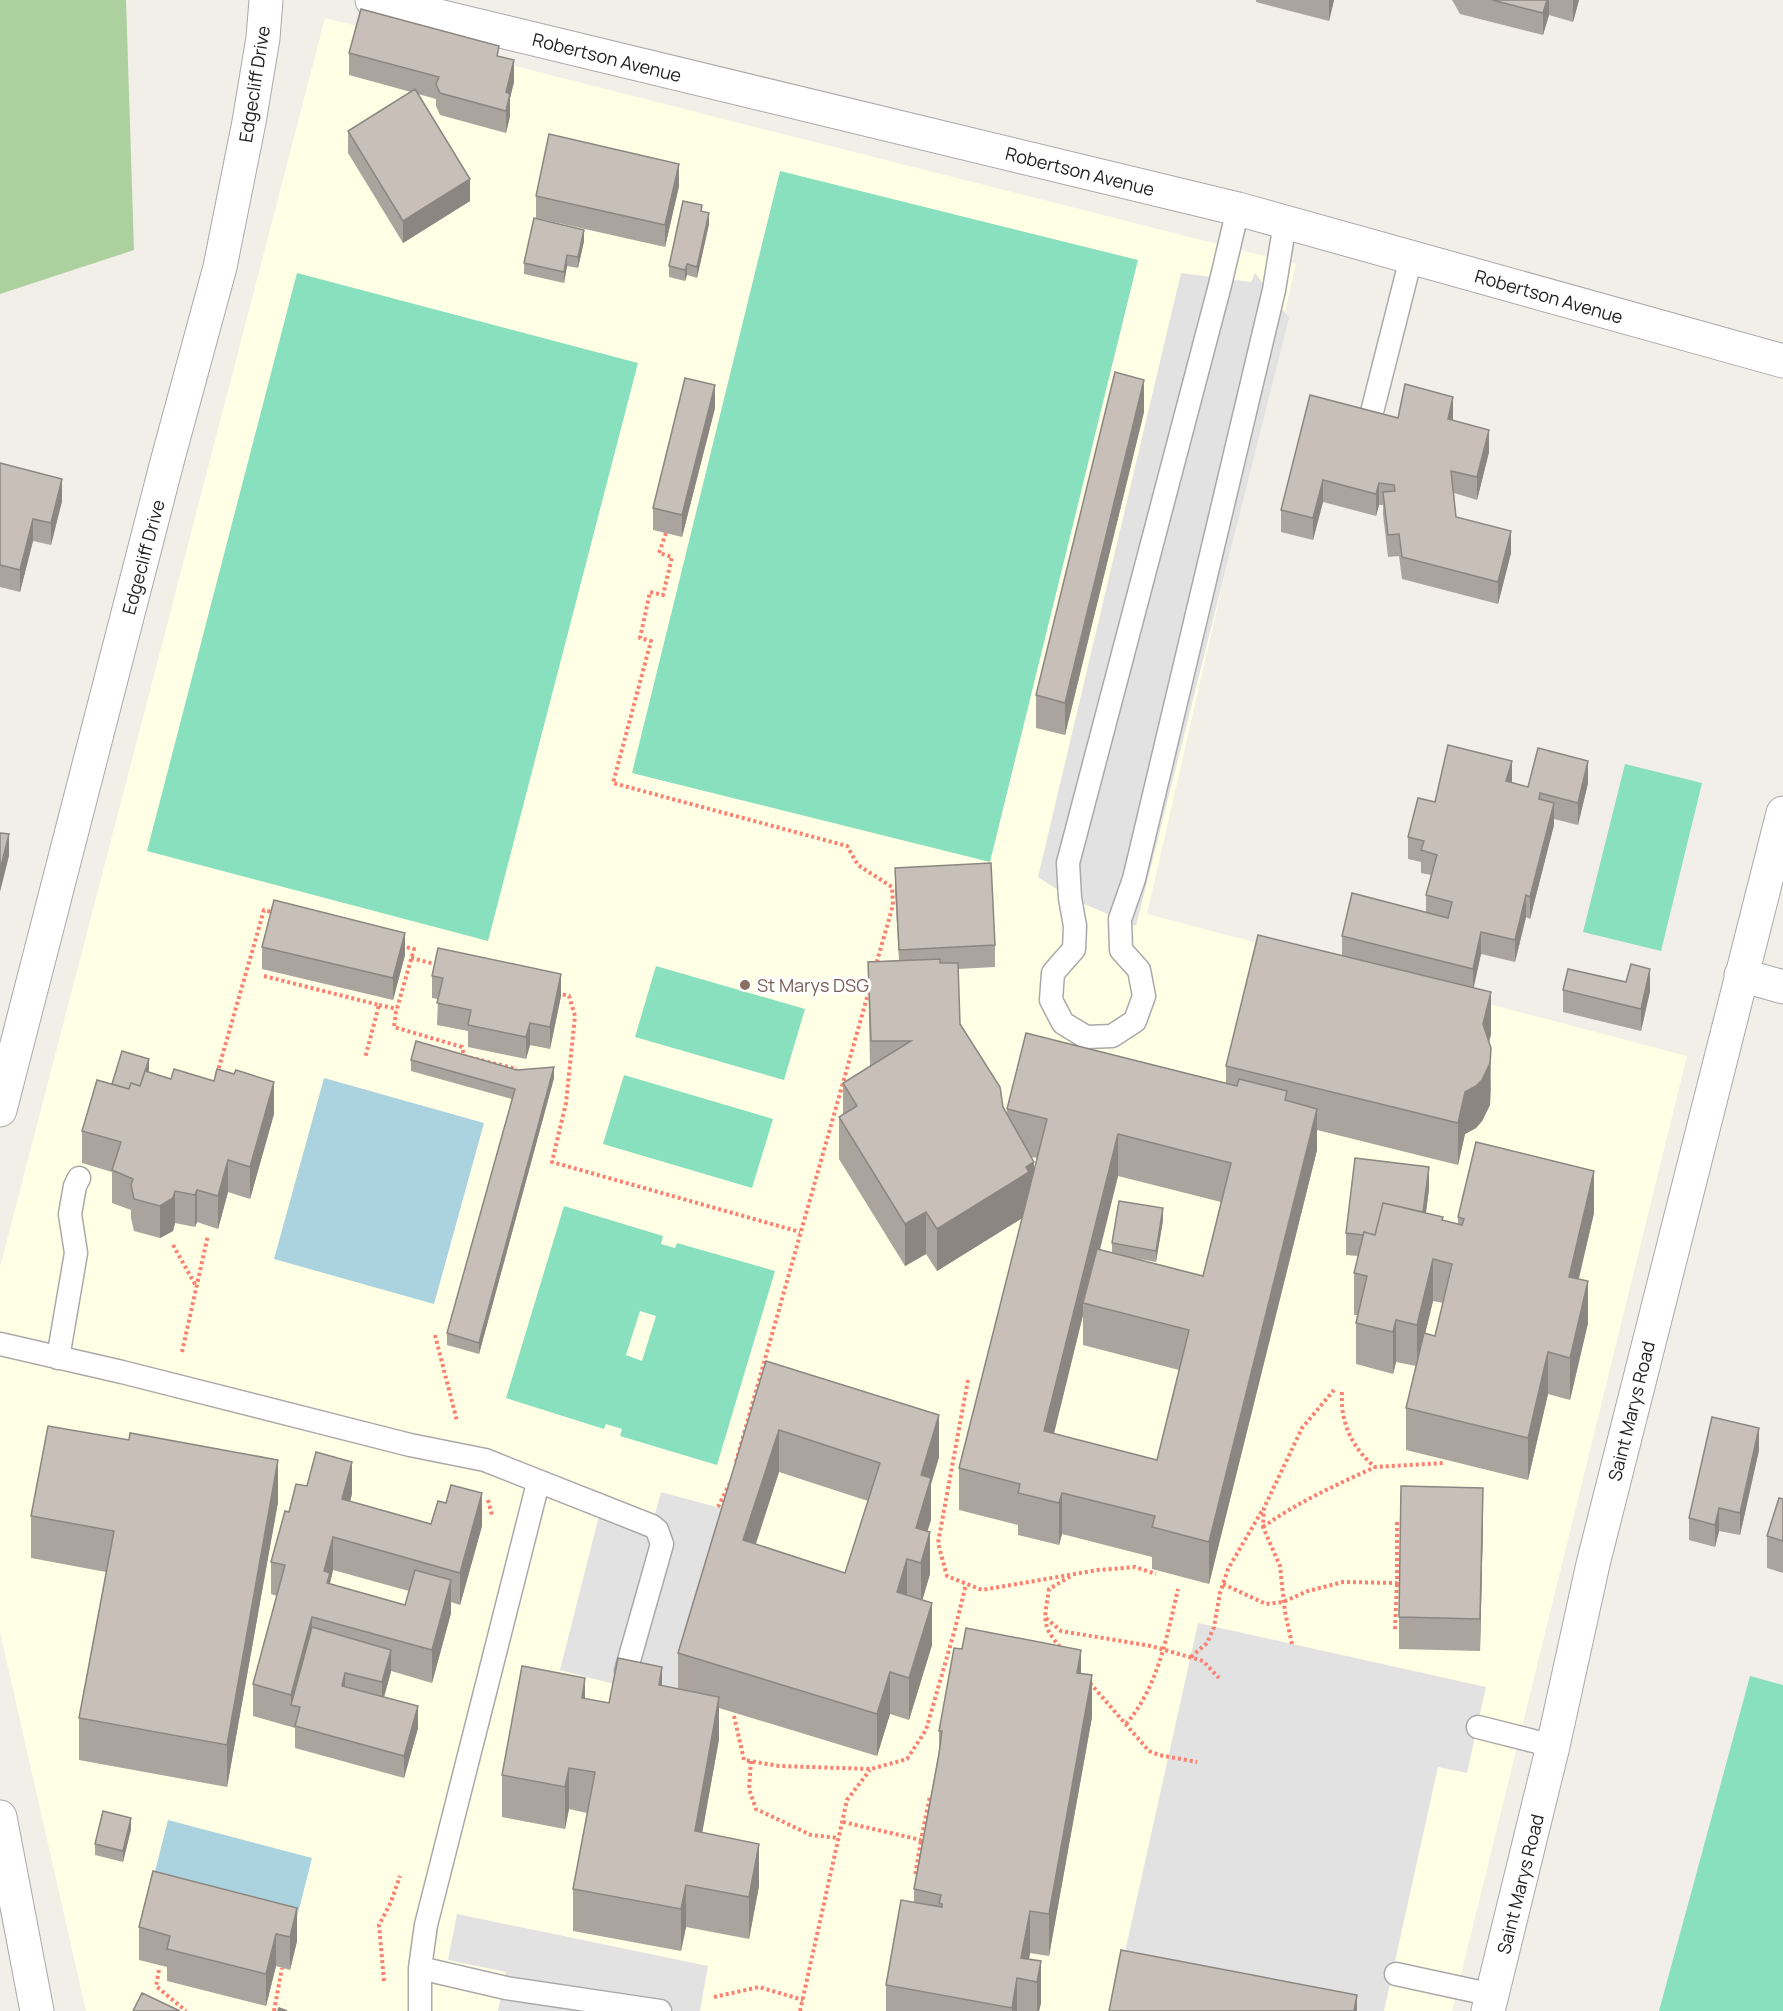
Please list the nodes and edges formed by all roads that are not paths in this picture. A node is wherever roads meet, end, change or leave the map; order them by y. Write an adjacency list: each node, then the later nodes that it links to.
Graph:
1 (266, 0): 11 (street, Edgecliff Drive)
2 (372, 0): 3 (street, Robertson Avenue)
3 (1238, 209): 4 (street, Robertson Avenue); 4 (lane)
4 (1285, 223): 5 (street, Robertson Avenue)
5 (1411, 258): 6 (street, Robertson Avenue); 7 (lane)
6 (1783, 361)
7 (1373, 408)
8 (1783, 813): 9 (street, Saint Marys Road)
9 (1741, 975): 10 (street); 18 (street, Saint Marys Road)
10 (1783, 987)
11 (0, 1110)
12 (79, 1178): 14 (lane)
13 (0, 1344): 14 (lane)
14 (58, 1358): 15 (lane)
15 (538, 1483): 16 (lane); 20 (lane)
16 (626, 1671)
17 (1478, 1727): 18 (lane)
18 (1553, 1746): 22 (street, Saint Marys Road)
19 (0, 1817): 23 (street)
20 (420, 1968): 24 (lane); 25 (lane)
21 (1396, 1974): 22 (lane)
22 (1490, 2003)
23 (37, 2011)
24 (420, 2011)
25 (660, 2011)

